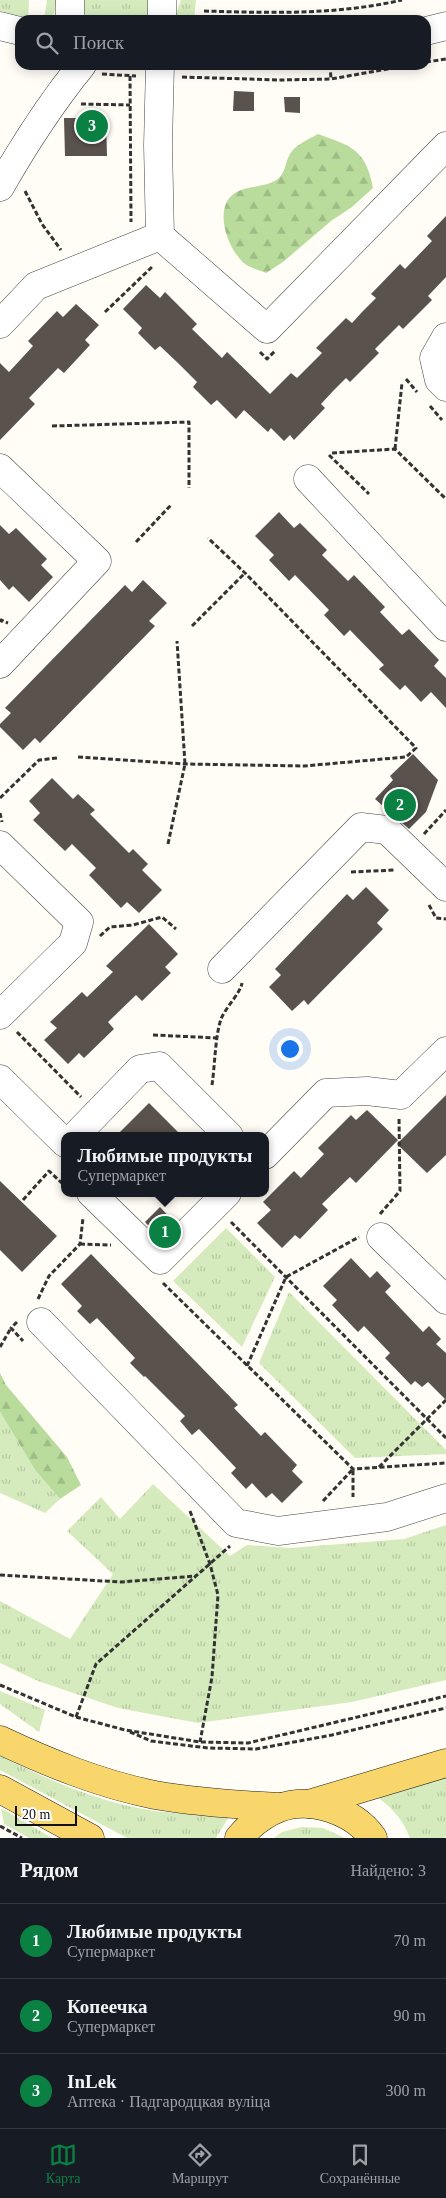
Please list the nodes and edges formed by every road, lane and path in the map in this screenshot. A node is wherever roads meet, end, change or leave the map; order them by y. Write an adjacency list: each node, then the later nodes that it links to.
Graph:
1 (70, 0): 5 (street)
2 (162, 0): 6 (street)
3 (402, 0): 4 (path)
4 (204, 11)
5 (70, 15)
6 (162, 15)
7 (0, 26): 9 (street)
8 (446, 26): 10 (street)
9 (15, 30)
10 (431, 30)
11 (446, 59): 12 (path)
12 (431, 61)
13 (86, 70): 23 (street)
14 (93, 70): 18 (path)
15 (331, 70): 19 (path)
16 (382, 70): 19 (path)
17 (160, 71): 18 (path); 19 (path); 24 (street)
18 (130, 76): 21 (path)
19 (332, 79)
20 (74, 104): 21 (path)
21 (130, 104): 25 (path)
22 (446, 146): 24 (street)
23 (6, 176): 26 (path)
24 (160, 236): 25 (street)
25 (131, 248): 26 (street)
26 (66, 274): 27 (street)
27 (0, 324)
28 (446, 337): 30 (street)
29 (402, 383): 32 (path)
30 (446, 387)
31 (52, 426): 35 (path)
32 (395, 449): 36 (path); 37 (path)
33 (0, 468): 45 (street)
34 (308, 479): 43 (street)
35 (189, 488)
36 (369, 494)
37 (446, 500)
38 (171, 505): 40 (path)
39 (208, 538): 41 (path)
40 (136, 542)
41 (246, 572): 42 (path); 48 (path)
42 (192, 626)
43 (446, 627)
44 (177, 641): 48 (path)
45 (0, 664)
46 (78, 757): 48 (path)
47 (57, 758): 49 (path)
48 (185, 764): 52 (path)
49 (0, 798)
50 (446, 810): 51 (path)
51 (422, 836)
52 (168, 844)
53 (0, 845): 61 (street)
54 (401, 870): 55 (path)
55 (350, 872)
56 (437, 896): 57 (path); 60 (street)
57 (446, 919)
58 (176, 929): 59 (path)
59 (96, 941)
60 (233, 974): 63 (path)
61 (5, 1020): 67 (path)
62 (152, 1035): 63 (path)
63 (218, 1038): 66 (path)
64 (446, 1051): 72 (street)
65 (0, 1079): 71 (street)
66 (212, 1091)
67 (85, 1101)
68 (399, 1110): 78 (path)
69 (79, 1132): 70 (street)
70 (225, 1132)
71 (61, 1139)
72 (269, 1151)
73 (61, 1182): 75 (path)
74 (223, 1197): 76 (street)
75 (23, 1200)
76 (87, 1204): 79 (path)
77 (230, 1221): 81 (path)
78 (370, 1233): 81 (path); 83 (street)
79 (80, 1244): 80 (path); 84 (path)
80 (116, 1246)
81 (286, 1277): 87 (path); 89 (path)
82 (158, 1278): 87 (path)
83 (446, 1300)
84 (31, 1320): 85 (path); 85 (path); 93 (street)
85 (11, 1328): 86 (path)
86 (0, 1347)
87 (247, 1366): 92 (path)
88 (446, 1400): 89 (path)
89 (428, 1419): 90 (path); 92 (path)
90 (446, 1438)
91 (446, 1463): 92 (path)
92 (379, 1468)
93 (446, 1498)
94 (196, 1516): 96 (path)
95 (223, 1541): 96 (path)
96 (210, 1564): 98 (path); 105 (path)
97 (0, 1575): 98 (path)
98 (196, 1576): 102 (path)
99 (0, 1685): 102 (path)
100 (446, 1696): 105 (path)
101 (446, 1708): 103 (path)
102 (76, 1717): 103 (path)
103 (125, 1730): 105 (path)
104 (0, 1740): 109 (main road)
105 (200, 1742)
106 (446, 1763): 108 (main road)
107 (0, 1789): 112 (main road)
108 (307, 1804): 109 (main road); 114 (main road)
109 (280, 1807): 113 (main road)
110 (0, 1826): 111 (path)
111 (22, 1838)
112 (90, 1838)
113 (239, 1838)
114 (373, 1838)

